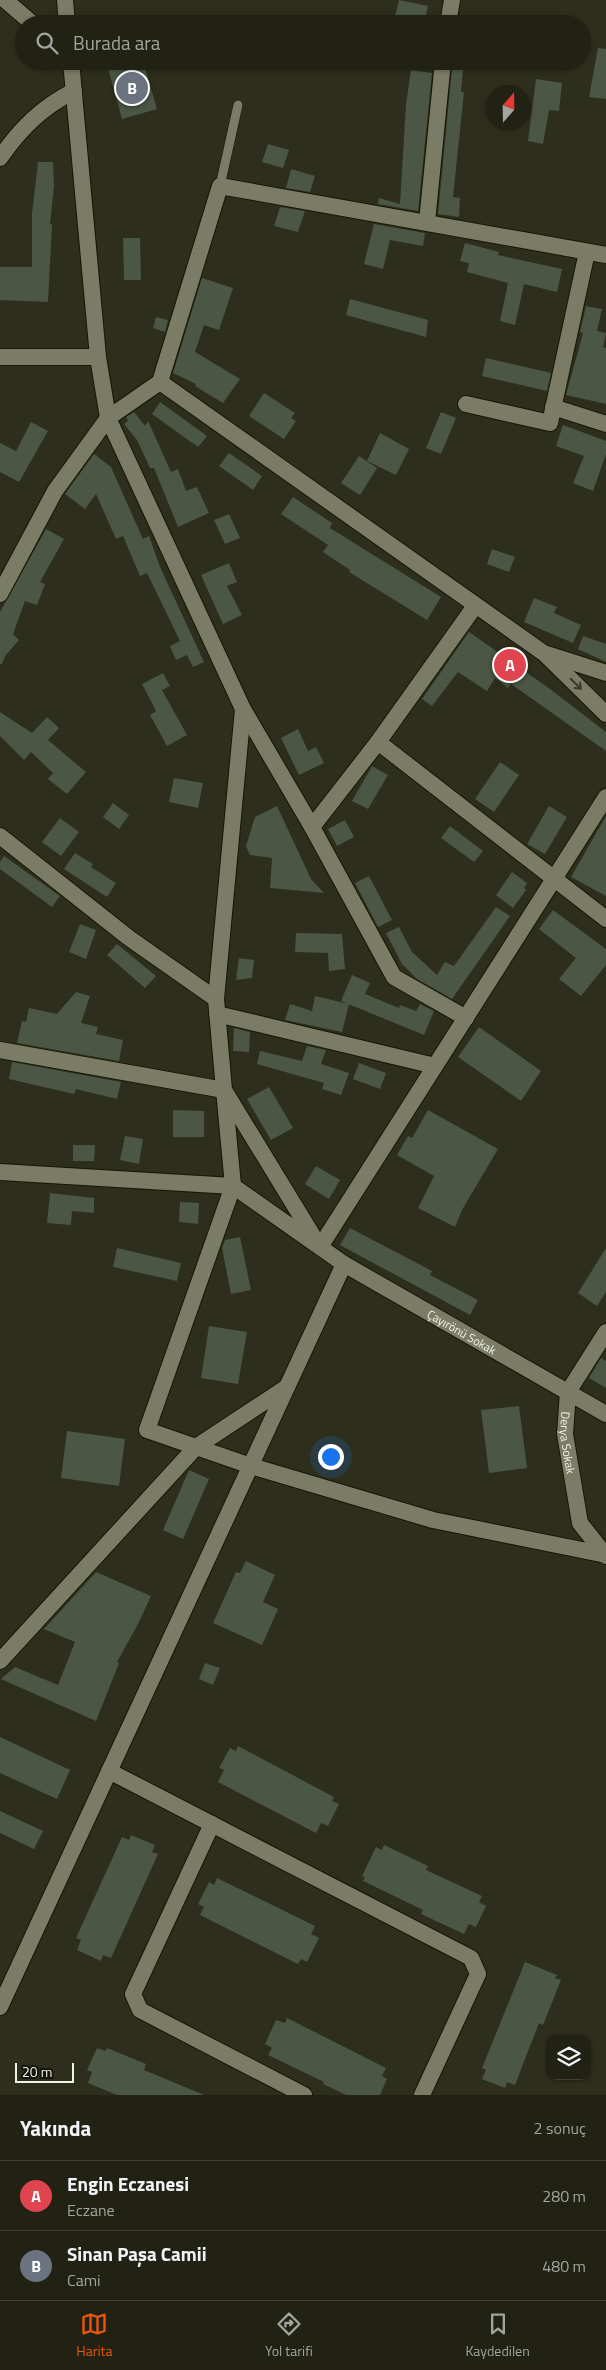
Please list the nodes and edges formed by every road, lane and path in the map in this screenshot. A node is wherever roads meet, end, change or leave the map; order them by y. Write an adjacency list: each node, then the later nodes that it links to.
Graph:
1 (6, 0): 4 (street)
2 (65, 0): 5 (street)
3 (452, 0): 6 (street)
4 (23, 15)
5 (66, 15)
6 (450, 15)
7 (72, 70): 9 (street)
8 (442, 70): 13 (street)
9 (74, 91): 11 (street); 17 (street)
10 (238, 105): 12 (lane)
11 (0, 158)
12 (220, 186): 13 (street); 18 (street)
13 (426, 222): 14 (street)
14 (587, 252): 15 (street); 20 (street)
15 (606, 255)
16 (0, 357): 17 (street)
17 (98, 357): 21 (street)
18 (160, 382): 21 (street); 24 (street)
19 (466, 404): 20 (street)
20 (553, 407): 22 (street)
21 (108, 418): 23 (street); 27 (street)
22 (606, 424)
23 (0, 594)
24 (475, 606): 25 (street); 29 (street)
25 (545, 654): 26 (street); 28 (street, one-way to 28)
26 (606, 673)
27 (243, 710): 31 (street); 35 (street)
28 (606, 714)
29 (378, 742): 31 (street); 33 (street)
30 (606, 797): 33 (street)
31 (312, 828): 36 (street)
32 (0, 836): 35 (street)
33 (555, 878): 34 (street); 36 (street)
34 (606, 919)
35 (217, 1007): 38 (street); 39 (street)
36 (466, 1018): 38 (street)
37 (0, 1050): 39 (street)
38 (435, 1066): 42 (street)
39 (224, 1090): 41 (street); 42 (street)
40 (0, 1172): 41 (street)
41 (233, 1186): 42 (street, Çayırönü Sokak); 48 (street)
42 (320, 1247): 43 (street, Çayırönü Sokak)
43 (344, 1264): 45 (street); 46 (street, Çayırönü Sokak)
44 (606, 1332): 46 (street, Derya Sokak)
45 (287, 1387): 48 (street); 49 (street)
46 (568, 1392): 47 (street, Çayırönü Sokak); 50 (street, Derya Sokak)
47 (606, 1414)
48 (196, 1447): 49 (street); 51 (street)
49 (250, 1466): 50 (street); 52 (street)
50 (606, 1556)
51 (0, 1661)
52 (109, 1771): 53 (street); 54 (street)
53 (212, 1824): 55 (street); 56 (street)
54 (0, 2007)
55 (304, 2095)
56 (422, 2095)

